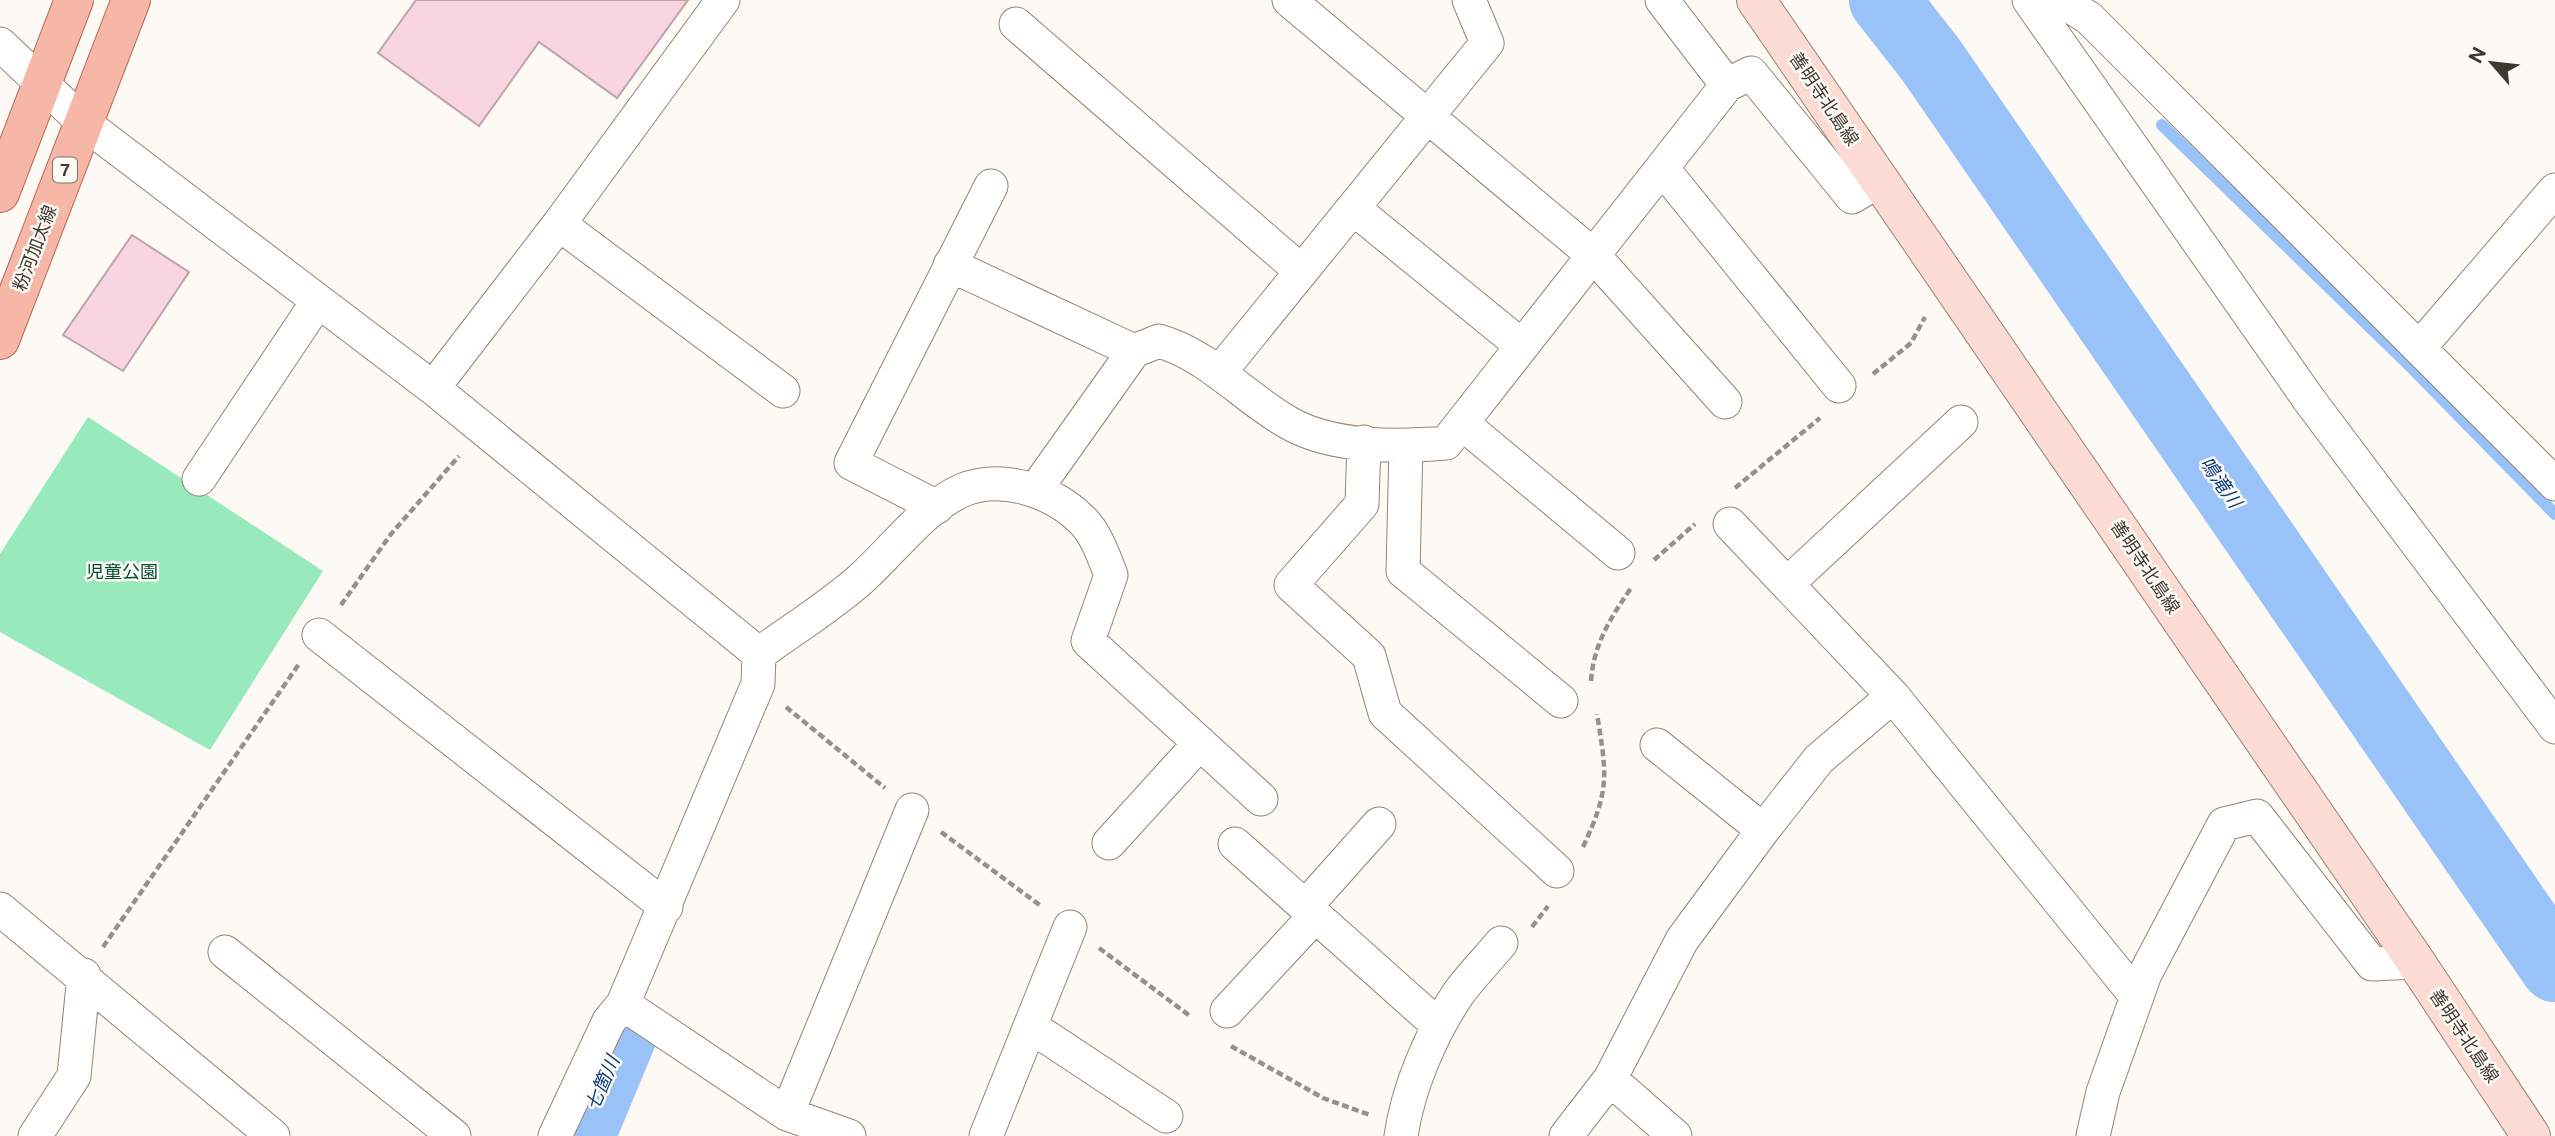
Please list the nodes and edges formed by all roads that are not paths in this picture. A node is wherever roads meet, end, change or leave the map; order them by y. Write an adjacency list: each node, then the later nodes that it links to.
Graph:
1 (74, 0): 13 (main road)
2 (131, 0): 15 (main road, 粉河加太線 / 7)
3 (723, 0): 22 (street)
4 (1289, 0): 14 (street)
5 (1469, 0): 14 (street)
6 (1662, 0): 12 (street)
7 (1756, 0): 17 (main road, 善明寺北島線)
8 (2029, 0): 51 (street)
9 (2060, 0): 29 (street)
10 (1016, 24): 25 (street)
11 (0, 44): 13 (street)
12 (1727, 85): 16 (street); 17 (street)
13 (42, 86): 15 (street); 20 (main road)
14 (1427, 117): 21 (street); 23 (street)
15 (84, 123): 26 (street); 27 (main road, 粉河加太線 / 7)
16 (1662, 168): 23 (street); 32 (street)
17 (1880, 180): 67 (main road, 善明寺北島線)
18 (991, 186): 24 (street)
19 (2555, 190): 29 (street)
20 (0, 193)
21 (1353, 208): 25 (street); 28 (street)
22 (559, 224): 33 (street); 34 (street)
23 (1592, 256): 28 (street); 35 (street)
24 (950, 264): 30 (street); 43 (street)
25 (1301, 271): 31 (street)
26 (318, 301): 33 (street); 40 (street)
27 (0, 340)
28 (1522, 346): 37 (street)
29 (2419, 348): 41 (street)
30 (1134, 351): 31 (street); 42 (street)
31 (1219, 373): 38 (street)
32 (1839, 386)
33 (433, 388): 48 (street)
34 (783, 391)
35 (1725, 402)
36 (1961, 422): 46 (street)
37 (1463, 424): 39 (street); 45 (street)
38 (1364, 442): 39 (street); 60 (street)
39 (1406, 446): 50 (street)
40 (199, 480)
41 (2555, 484)
42 (1036, 489): 43 (street); 52 (street)
43 (937, 507): 48 (street)
44 (1730, 524): 46 (street)
45 (1618, 553)
46 (1787, 584): 49 (street)
47 (319, 635): 61 (street)
48 (759, 654): 61 (street)
49 (1893, 696): 57 (street); 69 (street)
50 (1561, 701)
51 (2555, 727)
52 (1200, 743): 54 (street); 58 (street)
53 (1657, 744): 57 (street)
54 (1261, 799)
55 (912, 810): 75 (street)
56 (1379, 824): 63 (street)
57 (1763, 830): 74 (street)
58 (1109, 843)
59 (1235, 844): 63 (street)
60 (1557, 870)
61 (666, 907): 70 (street)
62 (0, 909): 68 (street)
63 (1310, 911): 71 (street); 73 (street)
64 (1070, 927): 72 (street)
65 (1501, 943): 73 (street)
66 (225, 952): 79 (street)
67 (2416, 962): 69 (street); 87 (main road, 善明寺北島線)
68 (84, 975): 77 (street); 78 (street)
69 (2137, 997): 86 (street)
70 (623, 1004): 75 (street); 80 (street)
71 (1227, 1011)
72 (1030, 1026): 76 (street); 82 (street)
73 (1439, 1026): 83 (street)
74 (1610, 1079): 84 (street); 85 (street)
75 (787, 1114): 81 (street)
76 (1166, 1116)
77 (35, 1136)
78 (273, 1136)
79 (454, 1136)
80 (555, 1136)
81 (849, 1136)
82 (986, 1136)
83 (1401, 1136)
84 (1566, 1136)
85 (1675, 1136)
86 (2093, 1136)
87 (2531, 1136)

